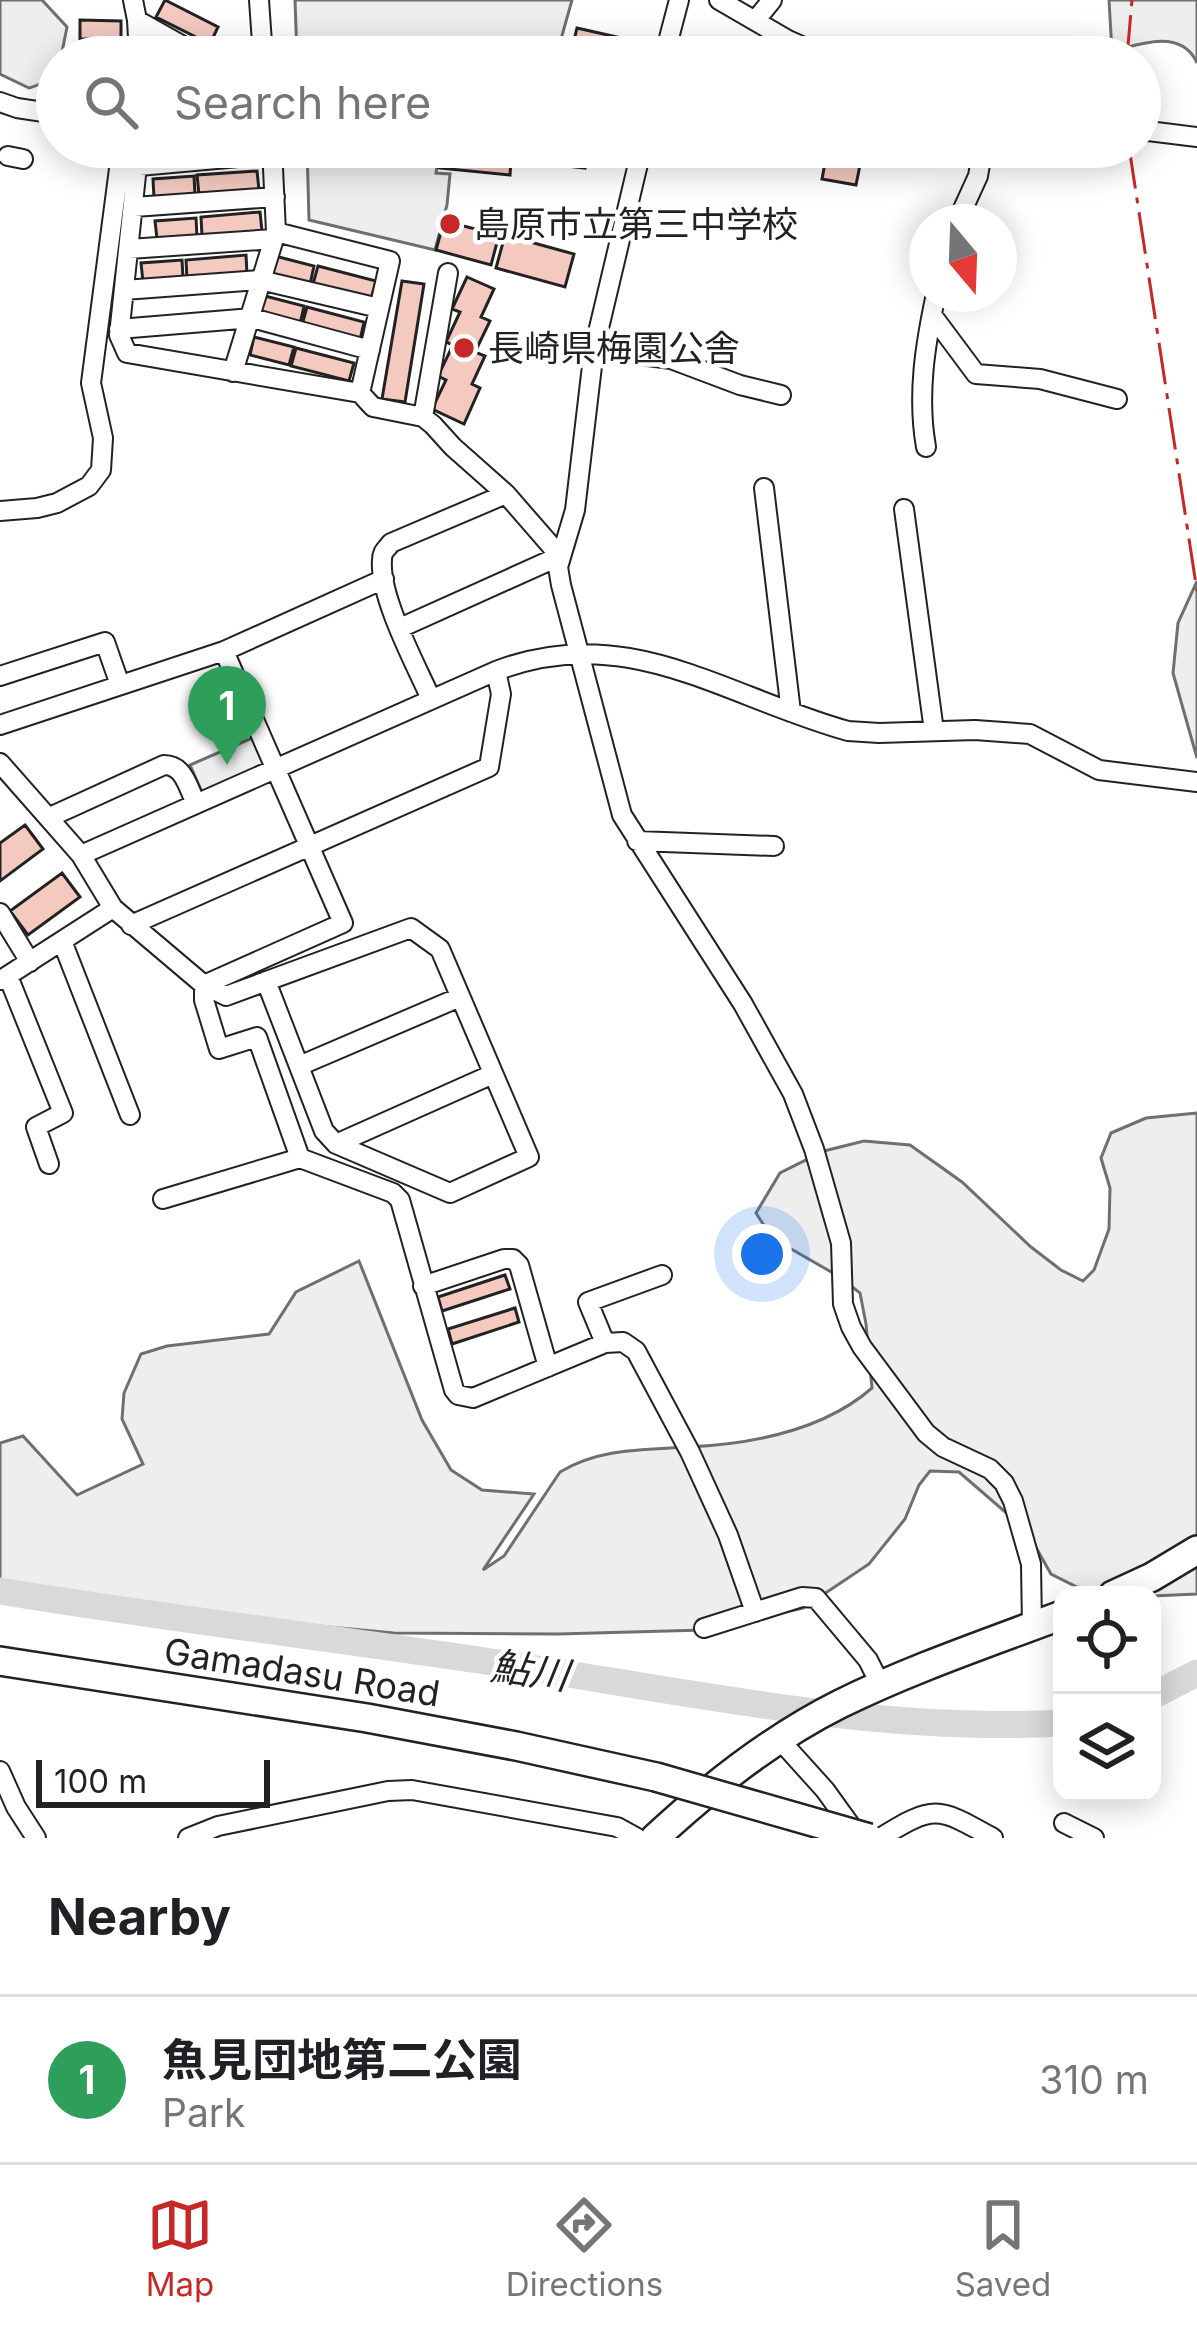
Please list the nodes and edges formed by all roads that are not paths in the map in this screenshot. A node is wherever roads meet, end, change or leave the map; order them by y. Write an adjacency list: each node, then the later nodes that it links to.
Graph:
1 (259, 0): 8 (street)
2 (679, 0): 9 (street)
3 (719, 0): 6 (street)
4 (772, 0): 6 (street)
5 (135, 10): 7 (street)
6 (754, 21): 10 (street)
7 (172, 36)
8 (261, 36)
9 (670, 36)
10 (781, 36)
11 (0, 102): 12 (street)
12 (36, 111)
13 (1161, 133): 14 (street)
14 (1197, 137)
15 (118, 168): 44 (street)
16 (138, 168): 22 (street)
17 (273, 168): 20 (street)
18 (637, 168): 34 (street)
19 (979, 168): 21 (street)
20 (274, 197): 22 (street); 23 (street)
21 (965, 204)
22 (134, 207): 24 (street)
23 (275, 236): 24 (street); 26 (street); 28 (street)
24 (129, 249): 27 (street)
25 (448, 273): 39 (street)
26 (260, 280): 27 (street); 28 (street); 31 (street)
27 (124, 290): 32 (street)
28 (380, 308): 33 (street)
29 (933, 312): 30 (street)
30 (932, 315): 38 (street); 40 (street)
31 (251, 318): 32 (street); 33 (street); 35 (street)
32 (119, 329): 35 (street)
33 (370, 350): 36 (street)
34 (594, 350): 37 (street); 45 (street)
35 (233, 372): 36 (street)
36 (360, 393): 39 (street)
37 (782, 395)
38 (1117, 399)
39 (423, 417): 42 (street)
40 (926, 447)
41 (764, 488): 56 (street)
42 (506, 494): 46 (street); 48 (street)
43 (904, 509): 58 (street)
44 (0, 512)
45 (572, 521): 46 (street); 47 (street)
46 (535, 526): 47 (street)
47 (560, 556): 49 (street); 51 (street)
48 (385, 579): 49 (street); 50 (street)
49 (400, 628): 55 (street)
50 (224, 651): 54 (street); 60 (street)
51 (580, 653): 52 (street); 56 (street); 64 (street)
52 (496, 671): 55 (street); 65 (street)
53 (0, 676): 54 (street)
54 (120, 686): 57 (street)
55 (431, 700): 60 (street)
56 (791, 712): 58 (street)
57 (0, 724)
58 (934, 731): 61 (street)
59 (0, 763): 63 (street)
60 (275, 768): 62 (street); 65 (street)
61 (1197, 782)
62 (196, 804): 63 (street); 67 (street)
63 (50, 817): 67 (street)
64 (637, 841): 66 (street); 92 (street)
65 (310, 846): 70 (street); 75 (street)
66 (774, 846)
67 (81, 855): 68 (street)
68 (113, 908): 70 (street); 71 (street)
69 (0, 913): 72 (street)
70 (131, 926): 75 (street)
71 (62, 941): 72 (street); 79 (street)
72 (30, 962): 73 (street)
73 (4, 979): 82 (street)
74 (266, 981): 75 (street); 76 (street); 77 (street)
75 (204, 986): 81 (street)
76 (460, 997): 77 (street); 78 (street)
77 (299, 1066): 80 (street)
78 (493, 1074): 80 (street); 80 (street)
79 (130, 1115)
80 (336, 1144)
81 (300, 1157): 83 (street); 85 (street)
82 (49, 1164)
83 (163, 1198)
84 (662, 1275): 86 (street)
85 (423, 1286): 87 (street); 87 (street)
86 (605, 1343): 87 (street); 90 (street)
87 (548, 1367)
88 (1197, 1550): 89 (highway)
89 (1130, 1586)
90 (755, 1612): 93 (street); 95 (street)
91 (1053, 1618): 92 (highway)
92 (1032, 1626): 95 (highway)
93 (704, 1628)
94 (0, 1661): 104 (highway, Gamadasu Road, bridge)
95 (881, 1686): 96 (highway)
96 (778, 1739): 102 (highway); 103 (street)
97 (1, 1777): 99 (street)
98 (1064, 1823): 107 (street)
99 (36, 1838)
100 (188, 1838): 101 (street)
101 (638, 1838)
102 (655, 1838)
103 (860, 1838)
104 (869, 1838)
105 (880, 1838): 106 (street)
106 (993, 1838)
107 (1094, 1838)

